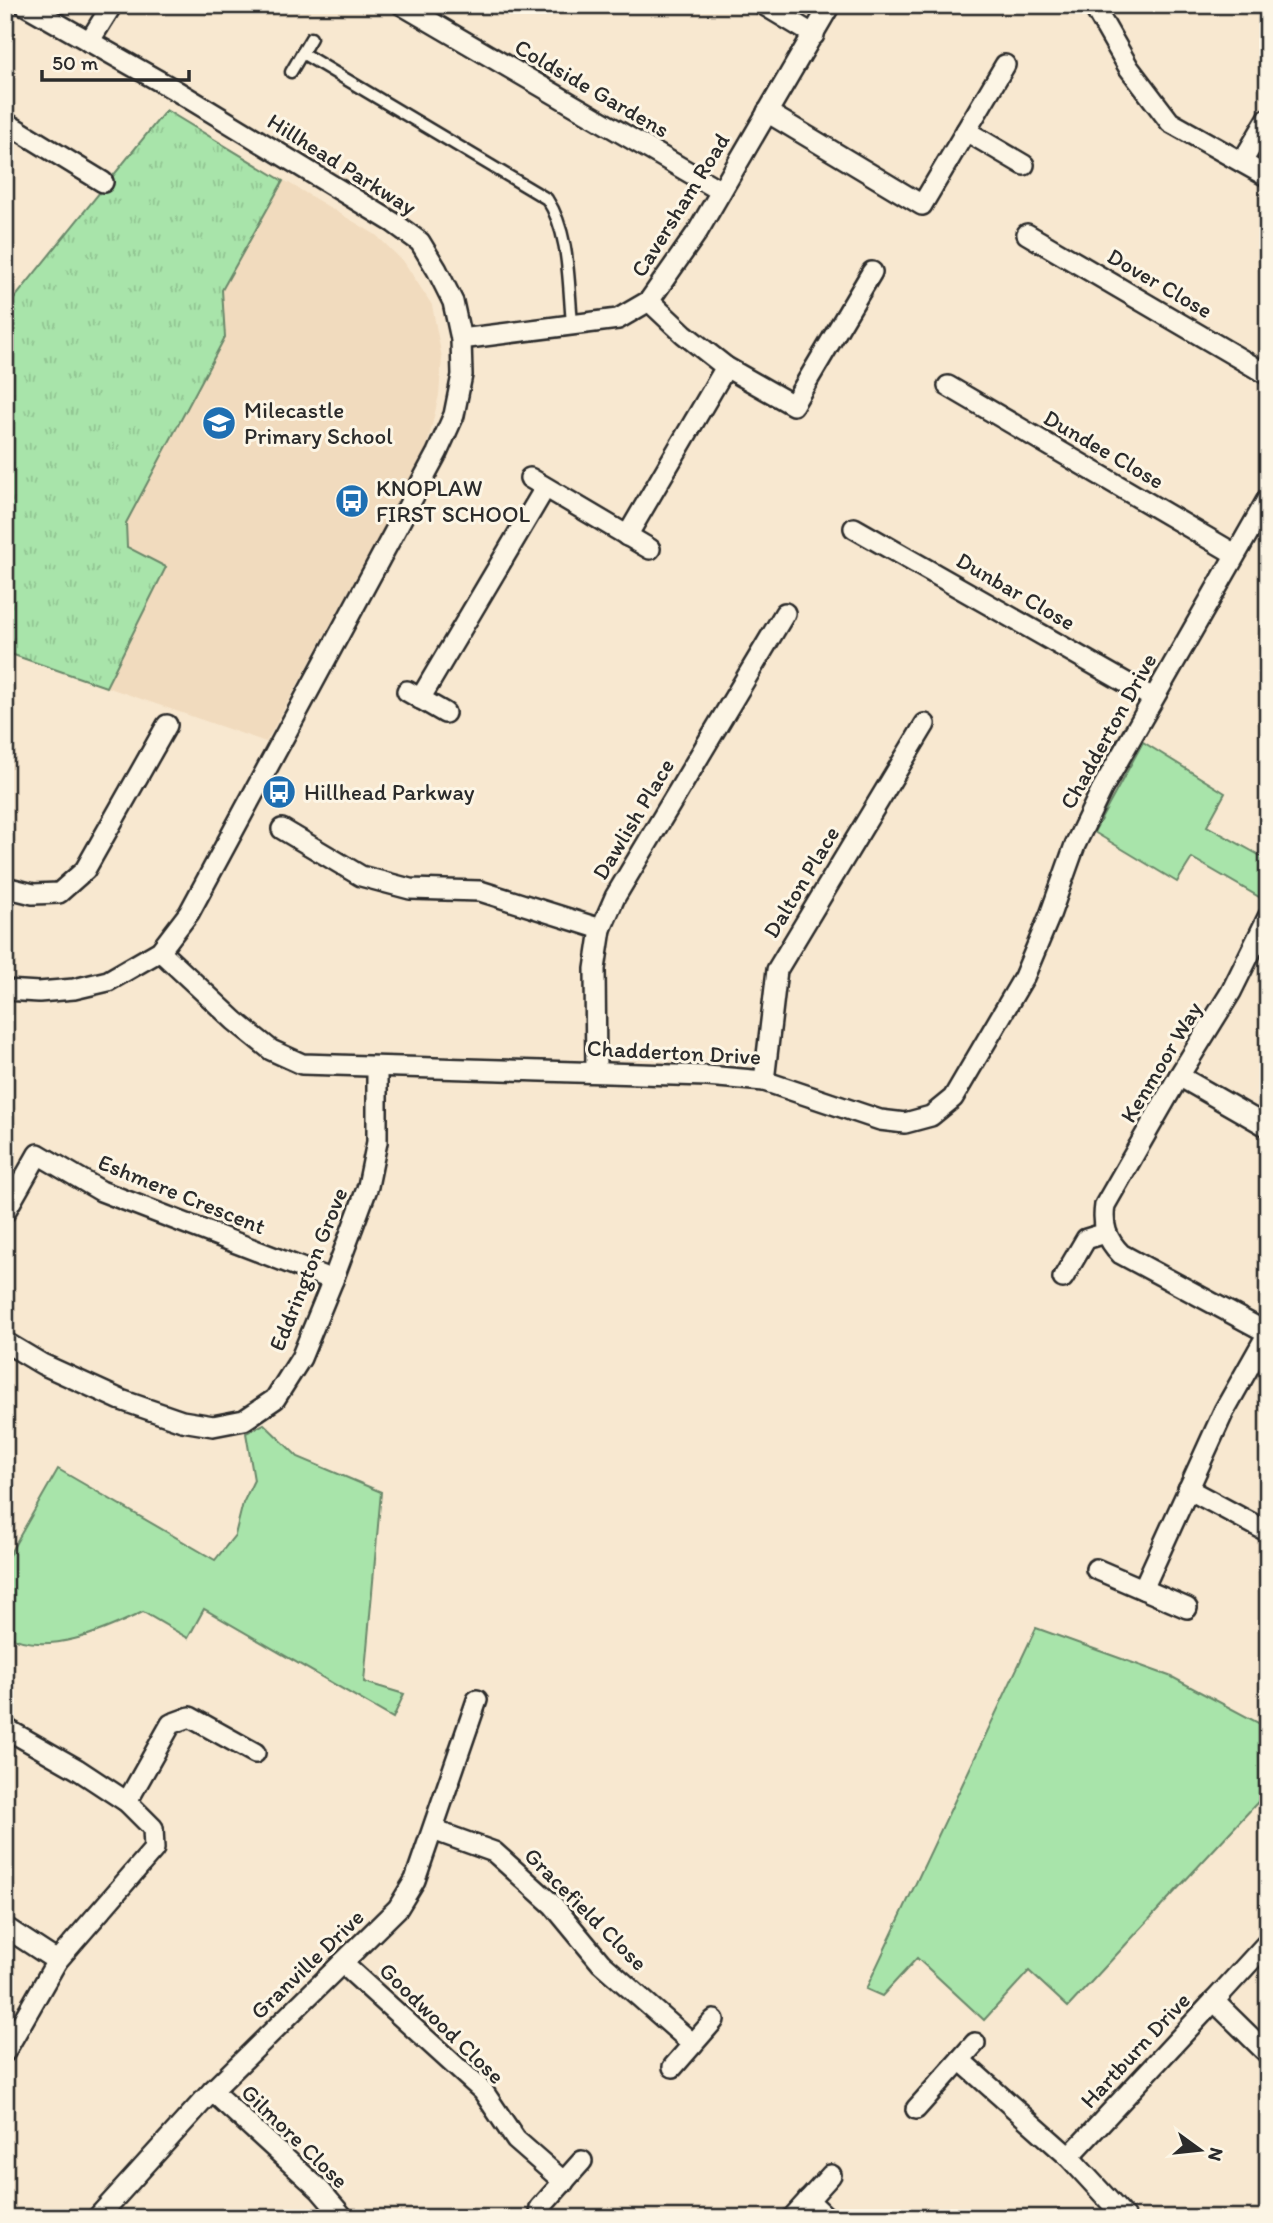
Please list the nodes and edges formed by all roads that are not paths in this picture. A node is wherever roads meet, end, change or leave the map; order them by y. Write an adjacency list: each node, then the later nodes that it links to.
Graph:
1 (25, 5): 9 (street, Hillhead Parkway)
2 (112, 5): 9 (street)
3 (402, 5): 21 (street, Coldside Gardens)
4 (764, 5): 7 (street)
5 (830, 5): 7 (street, Caversham Road)
6 (1093, 5): 17 (street)
7 (814, 34): 13 (street, Caversham Road)
8 (311, 38): 10 (lane)
9 (89, 42): 26 (street, Hillhead Parkway)
10 (302, 53): 12 (lane); 25 (lane)
11 (1005, 65): 16 (street)
12 (291, 72)
13 (767, 112): 16 (street); 21 (street, Caversham Road)
14 (1268, 118): 17 (street)
15 (7, 127): 20 (street)
16 (966, 131): 18 (street)
17 (1242, 162): 19 (street)
18 (1024, 165)
19 (1268, 177)
20 (103, 182)
21 (721, 191): 24 (street, Caversham Road)
22 (1027, 234): 28 (street, Dover Close)
23 (872, 272): 27 (street)
24 (649, 301): 25 (street, Caversham Road); 27 (street)
25 (572, 323): 26 (street, Caversham Road)
26 (461, 339): 44 (street, Hillhead Parkway)
27 (726, 367): 32 (street)
28 (1268, 375)
29 (948, 386): 34 (street, Dundee Close)
30 (1268, 498): 34 (street, Chadderton Drive)
31 (854, 528): 36 (street, Dunbar Close)
32 (627, 536): 33 (street); 37 (street)
33 (650, 549)
34 (1235, 554): 36 (street, Chadderton Drive)
35 (785, 613): 43 (street, Dawlish Place)
36 (1153, 698): 49 (street, Chadderton Drive)
37 (445, 713)
38 (925, 724): 49 (street, Dalton Place)
39 (167, 725): 41 (street)
40 (282, 829): 43 (street)
41 (5, 887)
42 (1268, 917): 48 (street, Kenmoor Way)
43 (601, 929): 47 (street, Dawlish Place)
44 (160, 951): 45 (street, Hillhead Parkway); 46 (street, Chadderton Drive)
45 (5, 990)
46 (377, 1067): 47 (street, Chadderton Drive); 54 (street, Eddrington Grove)
47 (596, 1071): 49 (street, Chadderton Drive)
48 (1179, 1076): 50 (street); 52 (street, Kenmoor Way)
49 (764, 1081)
50 (1268, 1127)
51 (5, 1212): 54 (street, Eshmere Crescent)
52 (1106, 1233): 53 (street); 55 (street)
53 (1063, 1278)
54 (333, 1280): 56 (street, Eddrington Grove)
55 (1268, 1333): 57 (street)
56 (5, 1342)
57 (1188, 1489): 58 (street); 60 (street)
58 (1268, 1532)
59 (1096, 1569): 60 (street)
60 (1143, 1589): 61 (street)
61 (1187, 1608)
62 (477, 1700): 66 (street, Granville Drive)
63 (5, 1728): 65 (street)
64 (255, 1753): 65 (street)
65 (127, 1802): 69 (street)
66 (433, 1830): 70 (street, Granville Drive); 74 (street, Gracefield Close)
67 (5, 1927): 69 (street)
68 (1268, 1942): 71 (street)
69 (57, 1961): 75 (street)
70 (342, 1963): 79 (street, Granville Drive); 84 (street, Goodwood Close)
71 (1213, 2001): 76 (street, Hartburn Drive); 81 (street, Hartburn Drive)
72 (714, 2020): 74 (street)
73 (975, 2043): 77 (street)
74 (693, 2044): 78 (street)
75 (5, 2052)
76 (1268, 2054)
77 (960, 2060): 80 (street); 81 (street)
78 (673, 2067)
79 (212, 2091): 87 (street, Granville Drive); 88 (street, Gilmore Close)
80 (916, 2109)
81 (1069, 2157): 91 (street)
82 (582, 2161): 84 (street)
83 (831, 2175): 85 (street)
84 (564, 2182): 86 (street)
85 (808, 2200): 89 (street); 90 (street)
86 (540, 2208)
87 (97, 2218)
88 (345, 2218)
89 (792, 2218)
90 (827, 2218)
91 (1125, 2218)

